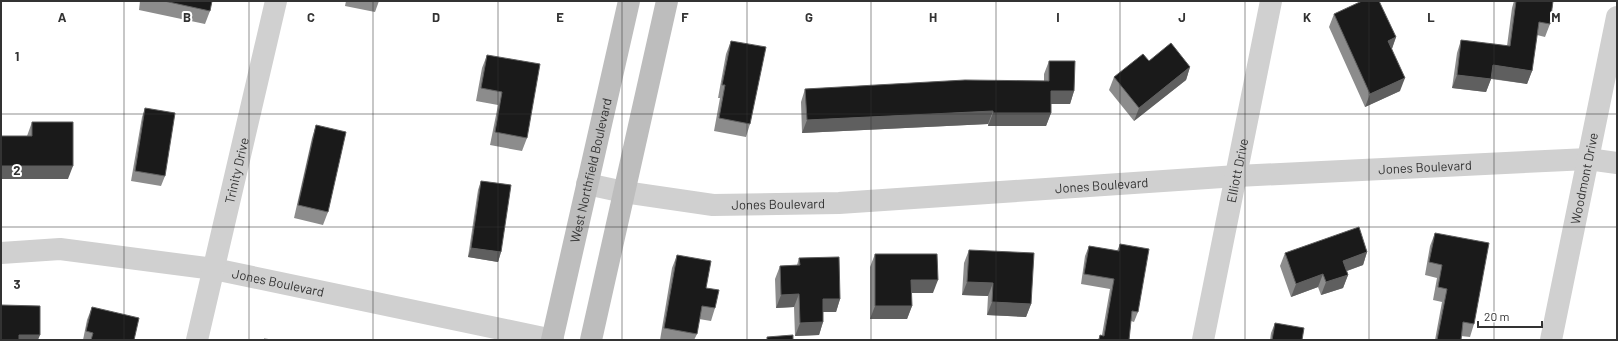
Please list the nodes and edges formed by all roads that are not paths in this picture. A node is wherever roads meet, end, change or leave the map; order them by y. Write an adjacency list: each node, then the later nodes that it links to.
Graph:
1 (276, 1): 12 (street, Trinity Drive)
2 (629, 1): 9 (main road, West Northfield Boulevard)
3 (667, 1): 10 (main road)
4 (1271, 1): 8 (street, Elliott Drive)
5 (1617, 17): 6 (street, Woodmont Drive)
6 (1588, 159): 7 (street, Jones Boulevard); 8 (street, Jones Boulevard); 17 (street, Woodmont Drive)
7 (1617, 163)
8 (1237, 176): 10 (street, Jones Boulevard); 16 (street, Elliott Drive)
9 (587, 184): 10 (street, Jones Boulevard); 14 (main road, West Northfield Boulevard)
10 (624, 192): 15 (main road)
11 (1, 253): 12 (street, Jones Boulevard)
12 (214, 269): 13 (street, Trinity Drive); 14 (street, Jones Boulevard)
13 (197, 340)
14 (553, 340)
15 (591, 340)
16 (1203, 340)
17 (1551, 340)

